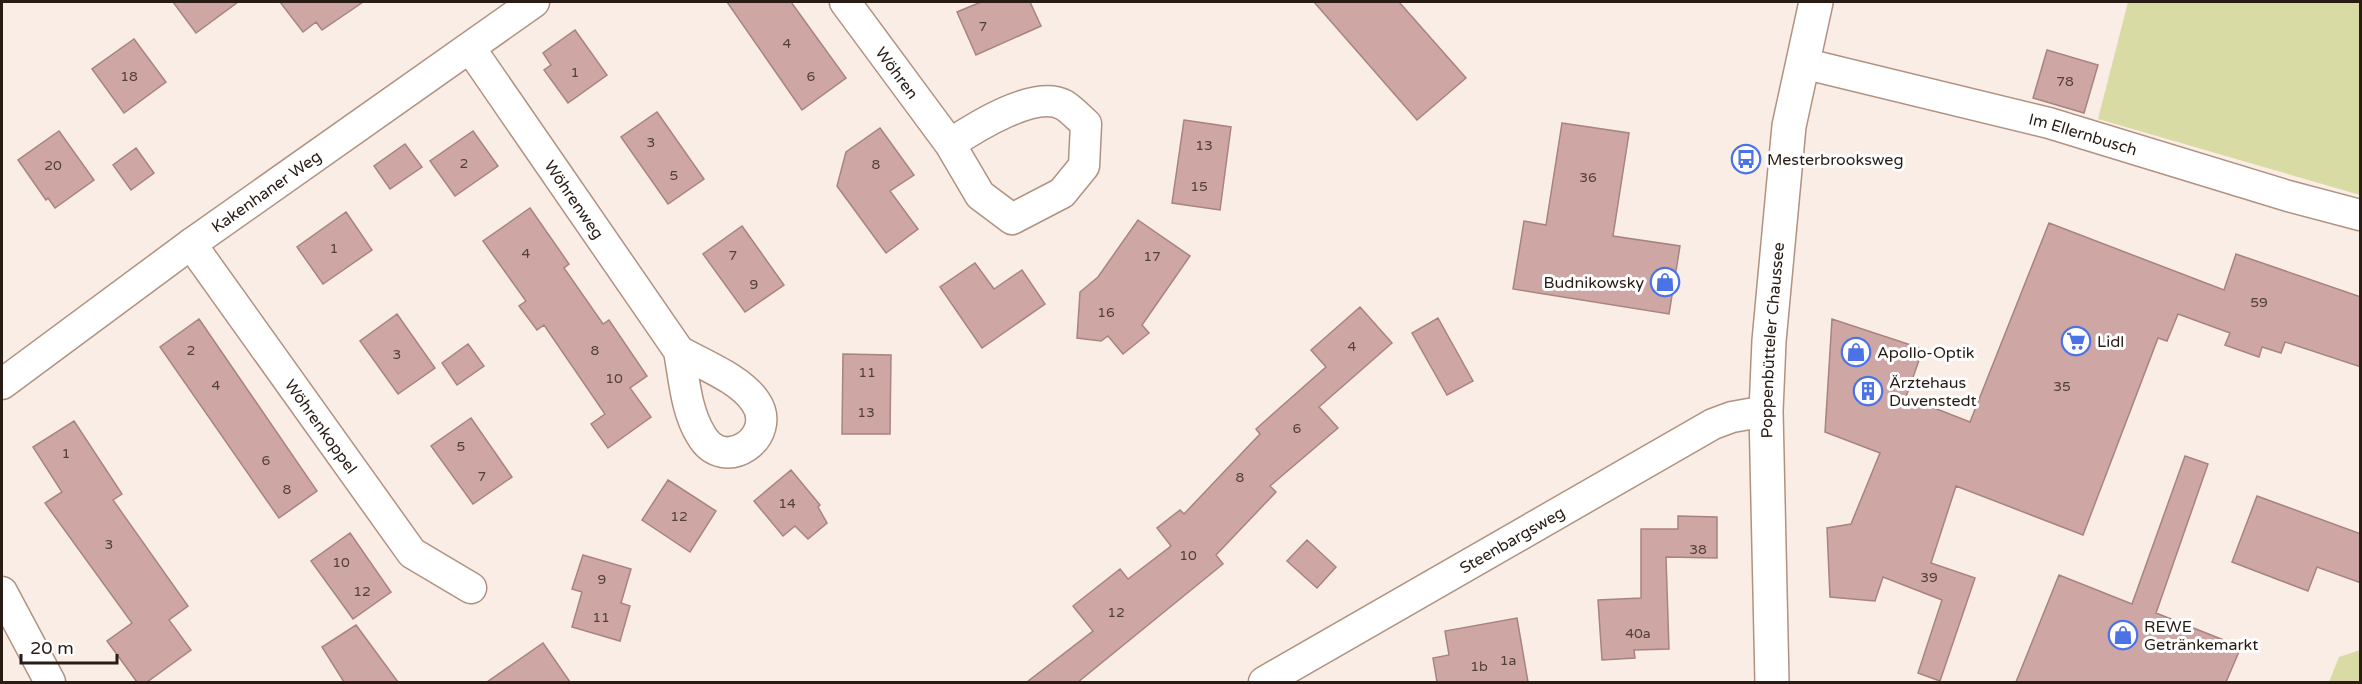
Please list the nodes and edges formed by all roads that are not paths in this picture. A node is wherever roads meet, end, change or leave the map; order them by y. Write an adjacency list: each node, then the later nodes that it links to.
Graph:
1 (534, 2): 4 (street, Kakenhaner Weg)
2 (845, 2): 6 (street, Wöhren)
3 (1816, 2): 5 (main road, Poppenbütteler Chaussee)
4 (470, 48): 8 (street, Kakenhaner Weg); 9 (street, Wöhrenweg)
5 (1802, 63): 7 (street, Im Ellernbusch); 11 (main road, Poppenbütteler Chaussee)
6 (950, 144): 6 (street, Wöhren)
7 (2361, 215)
8 (191, 244): 10 (street, Kakenhaner Weg); 12 (street, Wöhrenkoppel)
9 (679, 351)
10 (2, 384)
11 (1766, 411): 15 (street, Steenbargsweg); 16 (main road, Poppenbütteler Chaussee)
12 (471, 588)
13 (2, 592): 14 (street)
14 (50, 682)
15 (1264, 682)
16 (1772, 682)

